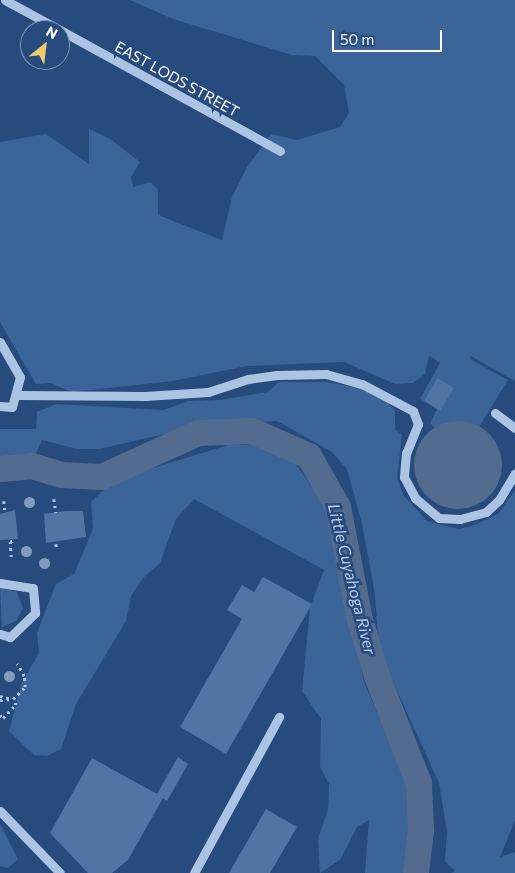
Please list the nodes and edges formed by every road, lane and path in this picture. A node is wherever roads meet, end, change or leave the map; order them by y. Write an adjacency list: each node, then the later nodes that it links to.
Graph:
1 (5, 0): 2 (street, EAST LODS STREET)
2 (42, 20)
3 (70, 36): 4 (street, EAST LODS STREET)
4 (280, 151)
5 (0, 342): 6 (street)
6 (18, 396): 7 (street); 10 (street)
7 (0, 406)
8 (495, 413): 9 (street)
9 (515, 428)
10 (515, 473)
11 (54, 499): 14 (path)
12 (4, 501): 13 (path)
13 (5, 511)
14 (56, 513)
15 (15, 539): 18 (path)
16 (56, 544): 17 (path)
17 (57, 550)
18 (11, 557)
19 (0, 582): 20 (street)
20 (0, 634)
21 (17, 664): 23 (path)
22 (0, 696): 23 (path)
23 (15, 698): 24 (path); 25 (path)
24 (0, 700)
25 (0, 715)
26 (279, 717): 29 (street)
27 (0, 811): 28 (street)
28 (60, 873)
29 (194, 873)

